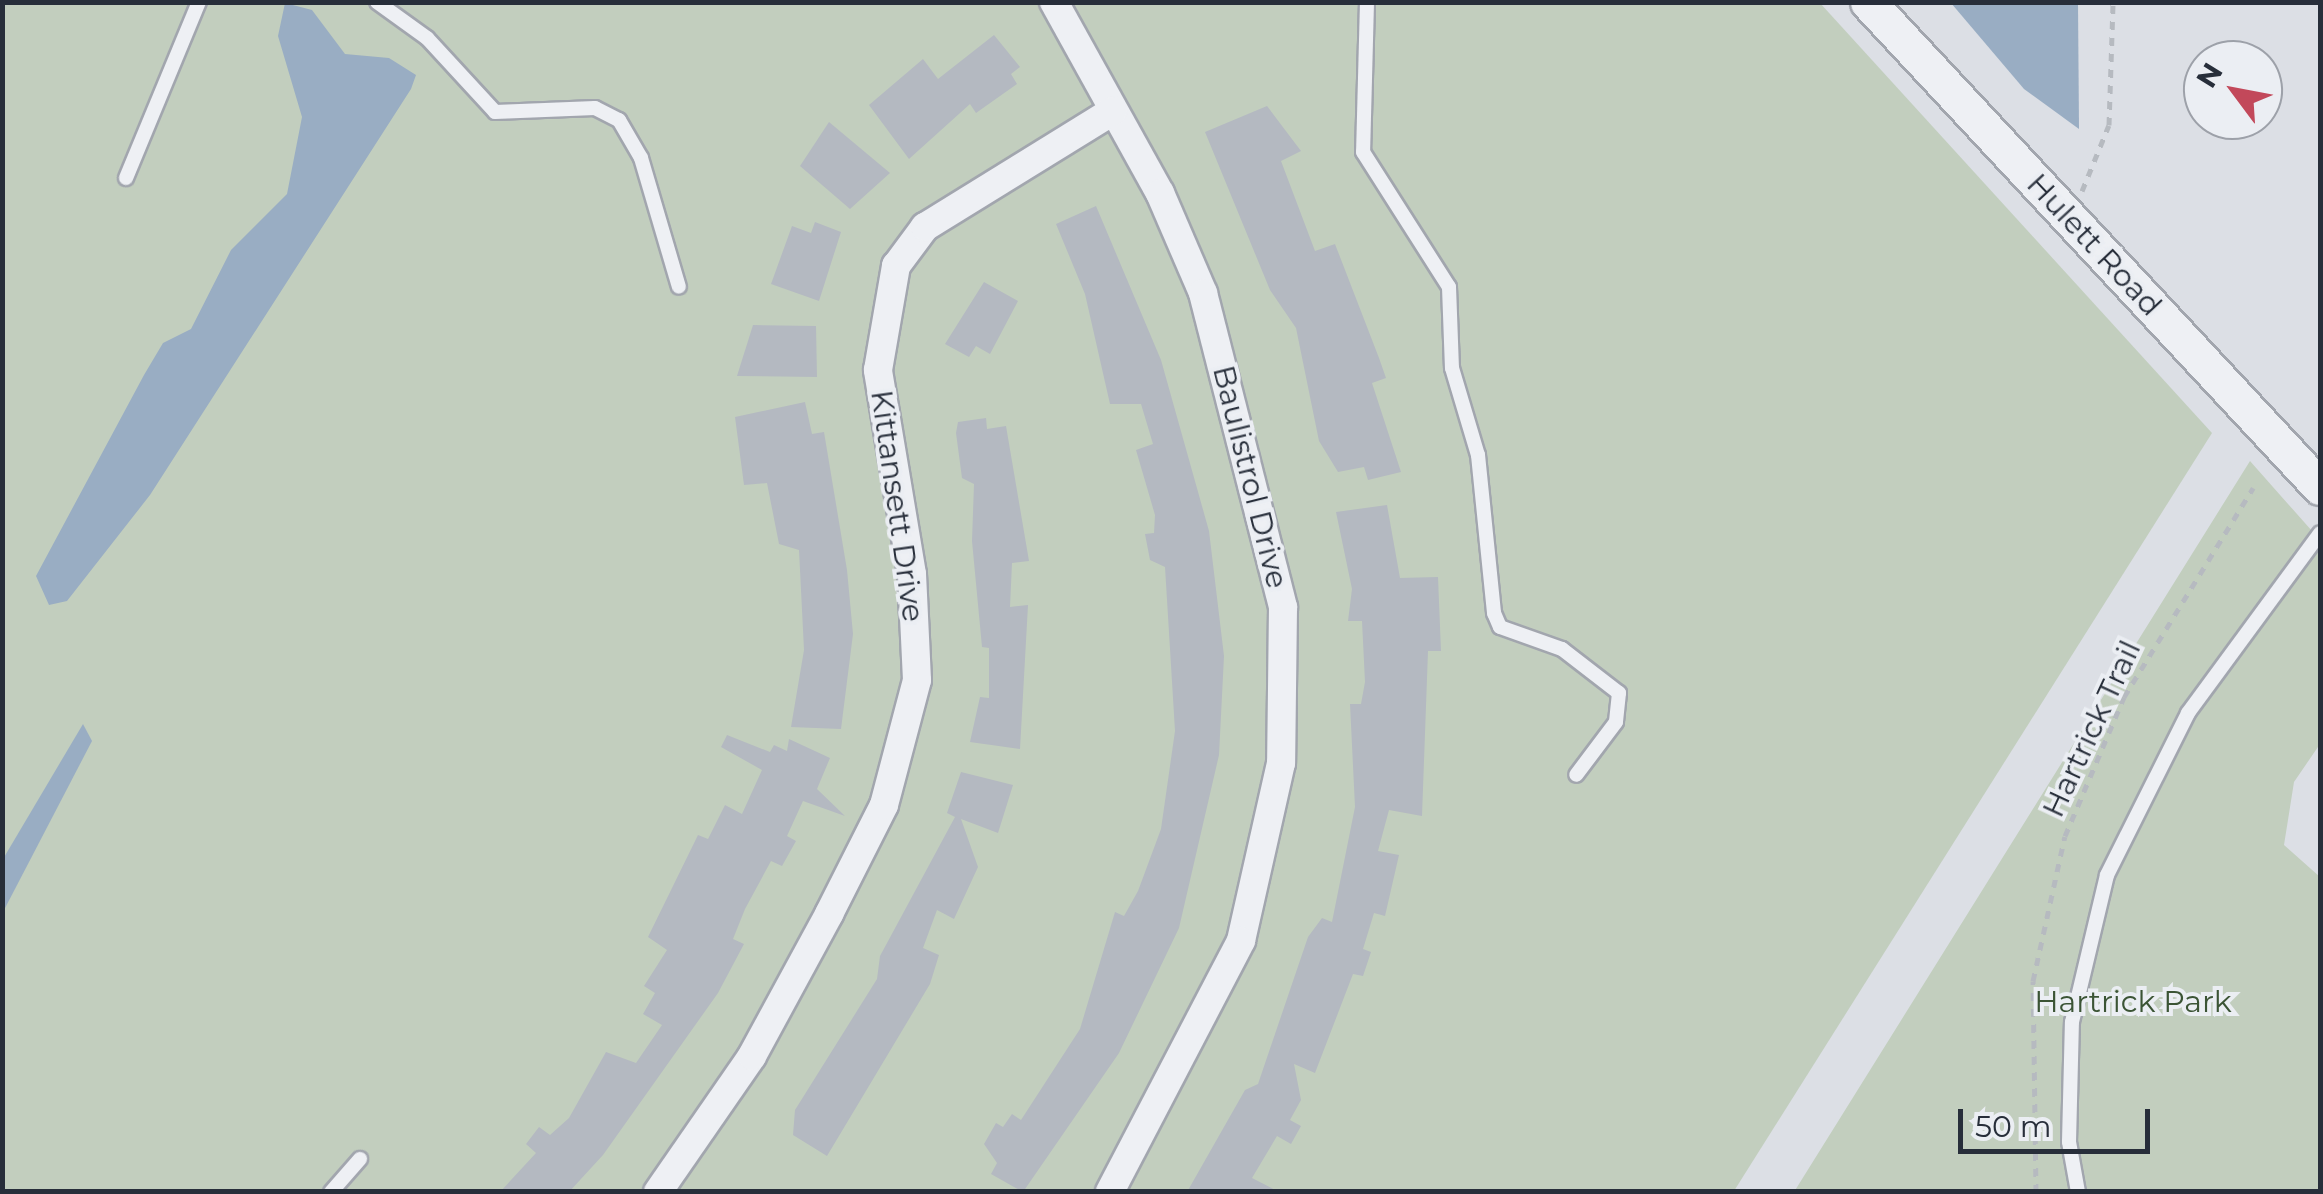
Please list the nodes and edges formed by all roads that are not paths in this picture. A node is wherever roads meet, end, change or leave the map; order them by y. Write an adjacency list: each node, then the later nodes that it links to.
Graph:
1 (199, 2): 7 (lane)
2 (377, 2): 8 (lane)
3 (1054, 2): 6 (street, Baulistrol Drive)
4 (1367, 2): 11 (lane)
5 (1868, 2): 9 (street, Hulett Road)
6 (1113, 111): 14 (street, Kittansett Drive); 15 (street, Baulistrol Drive)
7 (126, 178)
8 (678, 287)
9 (2320, 487)
10 (2320, 532): 16 (lane)
11 (1576, 775)
12 (360, 1159): 13 (lane)
13 (331, 1192)
14 (658, 1192)
15 (1110, 1192)
16 (2078, 1192)

